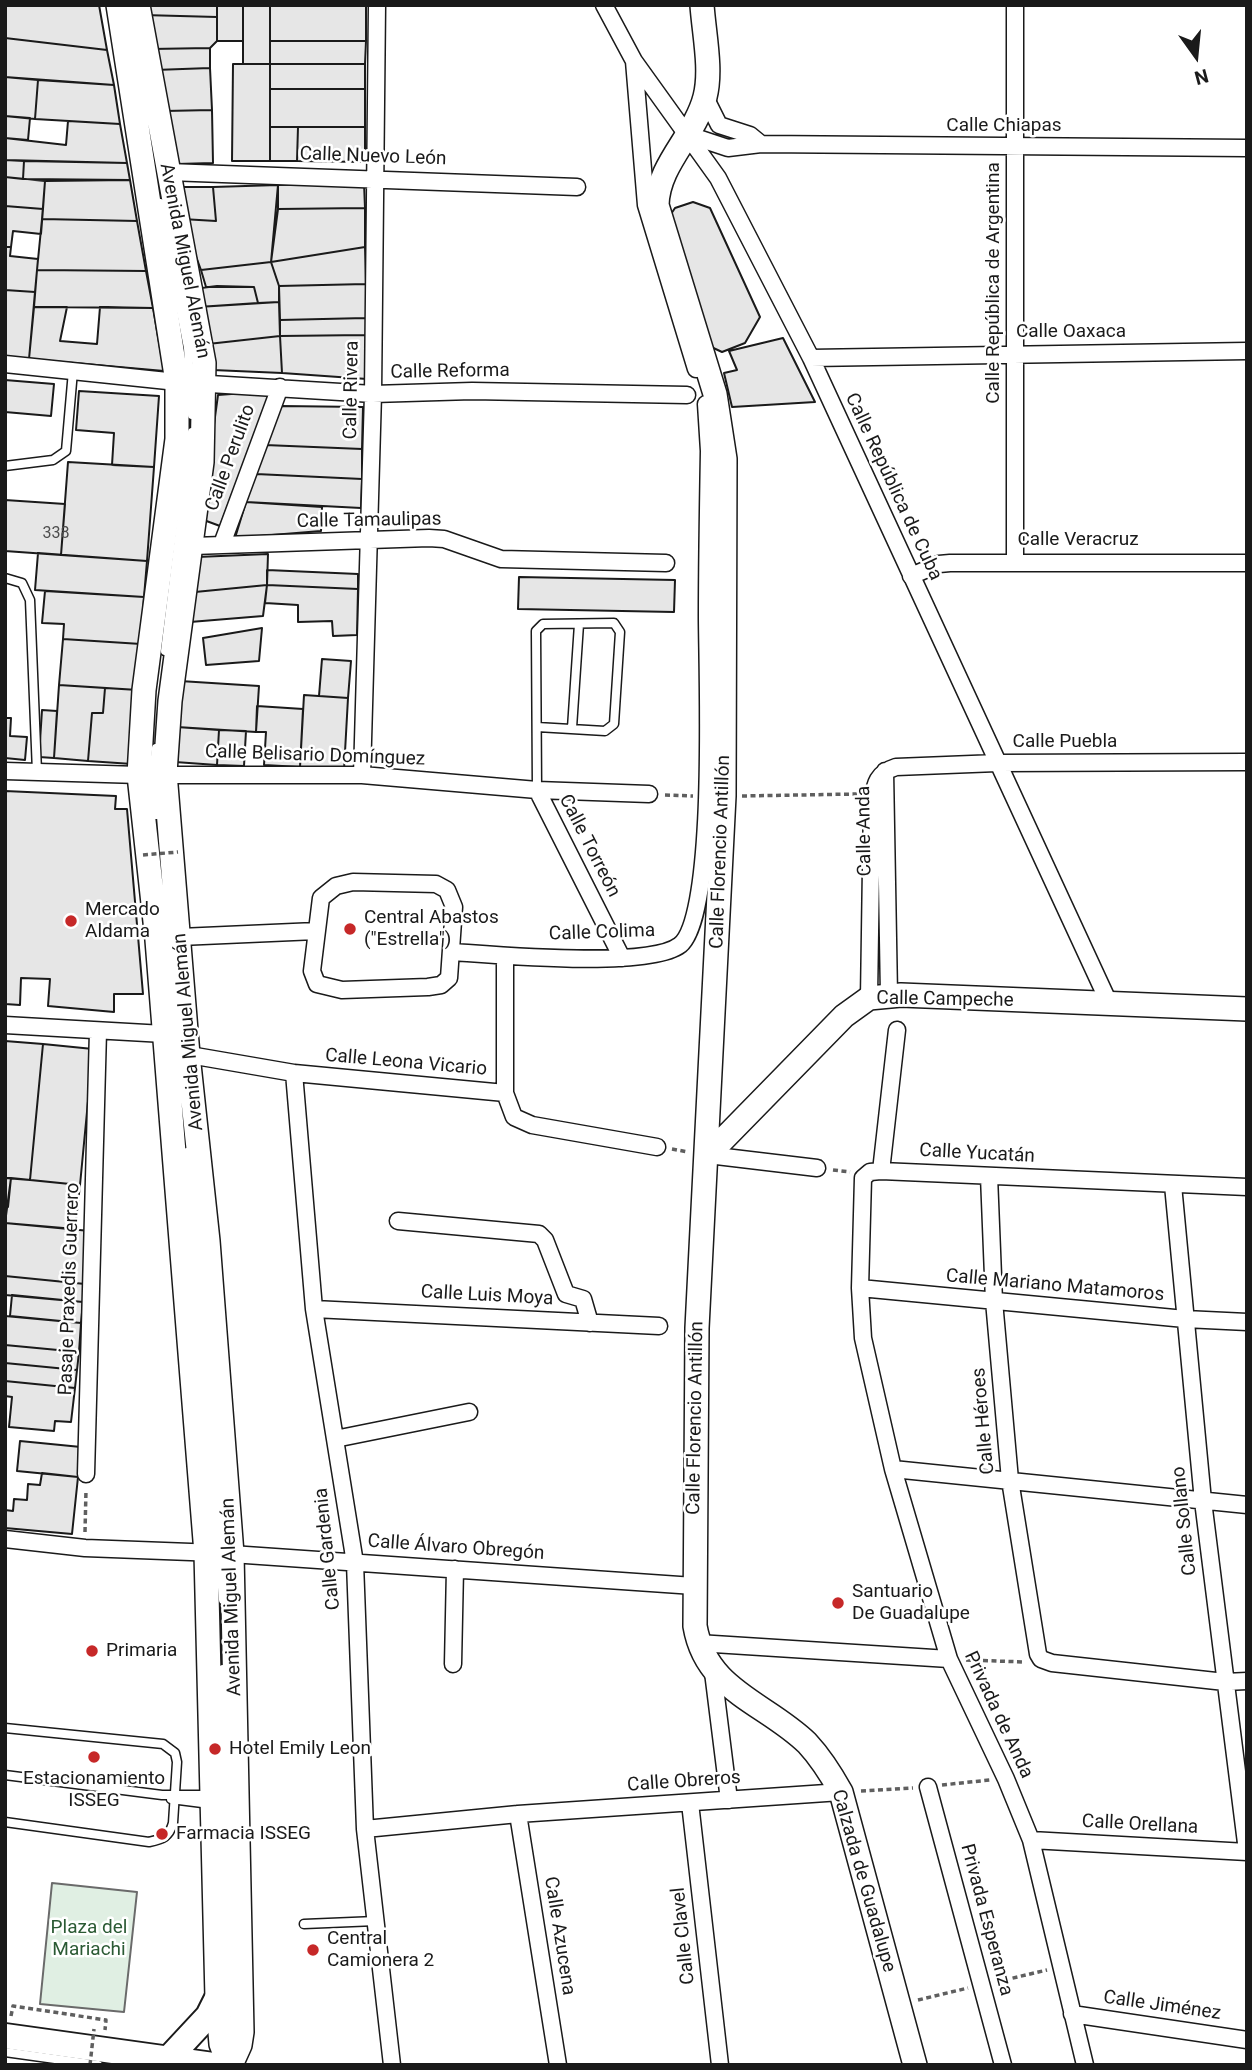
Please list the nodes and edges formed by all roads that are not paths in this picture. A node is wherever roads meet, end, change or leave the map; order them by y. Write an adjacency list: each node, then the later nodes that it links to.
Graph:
1 (118, 5): 22 (main road, Avenida Miguel Alemán)
2 (128, 5): 22 (lane)
3 (138, 5): 14 (main road, Avenida Miguel Alemán)
4 (377, 5): 15 (street, Calle Rivera)
5 (604, 5): 8 (street, Calle República de Cuba)
6 (702, 5): 9 (main road)
7 (1015, 5): 12 (street, Calle República de Argentina)
8 (634, 61): 10 (street, Calle República de Cuba); 47 (street, Calle Florencio Antillón)
9 (705, 97): 10 (main road, Calle Florencio Antillón); 11 (street, Calle Chiapas)
10 (689, 135): 11 (street, Calle Chiapas); 19 (street, Calle República de Cuba); 47 (main road, Calle Florencio Antillón)
11 (761, 144): 12 (street, Calle Chiapas)
12 (1016, 147): 13 (street, Calle Chiapas); 18 (street, Calle República de Argentina)
13 (1247, 148)
14 (168, 172): 15 (street, Calle Nuevo León); 22 (main road, Avenida Miguel Alemán)
15 (374, 178): 16 (street, Calle Nuevo León); 24 (street, Calle Rivera)
16 (577, 187)
17 (1247, 351): 18 (street, Calle Oaxaca)
18 (1014, 353): 19 (street, Calle Oaxaca); 30 (street, Calle República de Argentina)
19 (811, 358): 33 (street, Calle República de Cuba)
20 (5, 364): 21 (street, Calle Reforma)
21 (73, 371): 22 (street, Calle Reforma); 26 (lane)
22 (191, 382): 23 (street, Calle Reforma); 29 (main road, Avenida Miguel Alemán); 43 (main road, Avenida Miguel Alemán)
23 (280, 387): 24 (street, Calle Reforma); 28 (street, Calle Perulito)
24 (373, 394): 25 (street, Calle Reforma); 27 (street, Calle Rivera)
25 (687, 395)
26 (5, 466)
27 (368, 541): 28 (street, Calle Tamaulipas); 31 (street, Calle Tamaulipas); 44 (street, Calle Rivera)
28 (222, 544): 29 (street, Calle Tamaulipas)
29 (192, 546): 43 (main road, Avenida Miguel Alemán)
30 (1015, 561): 32 (street, Calle Veracruz); 33 (street, Calle Veracruz)
31 (666, 563)
32 (1247, 563)
33 (911, 576): 39 (street, Calle República de Cuba)
34 (5, 578): 42 (lane)
35 (579, 624): 36 (lane); 37 (lane); 37 (lane)
36 (537, 727): 37 (lane); 45 (lane)
37 (572, 728)
38 (1247, 762): 39 (street, Calle Puebla)
39 (998, 763): 41 (street, Calle Puebla); 56 (street, Calle República de Cuba)
40 (5, 771): 42 (street, Calle Belisario Domínguez)
41 (885, 771): 55 (street, Calle Anda); 55 (street, Calle Anda)
42 (37, 772): 43 (street, Calle Belisario Domínguez)
43 (152, 774): 44 (street, Calle Belisario Domínguez); 48 (lane); 51 (main road, Avenida Miguel Alemán); 61 (main road, Avenida Miguel Alemán)
44 (362, 775): 45 (street, Calle Belisario Domínguez)
45 (537, 789): 46 (street, Calle Belisario Domínguez); 54 (street, Calle Torreón)
46 (649, 794)
47 (715, 797): 54 (street, Calle Colima); 67 (main road, Calle Florencio Antillón)
48 (158, 825)
49 (161, 851): 61 (lane)
50 (316, 931): 51 (street); 52 (street); 52 (street)
51 (180, 937): 61 (main road, Avenida Miguel Alemán)
52 (454, 952): 53 (street, Calle Colima)
53 (505, 956): 54 (street, Calle Colima); 64 (street)
54 (622, 958)
55 (879, 996): 56 (main road, Calle Campeche); 67 (main road, Calle Campeche)
56 (1110, 1005): 57 (main road, Calle Campeche)
57 (1247, 1009)
58 (5, 1025): 60 (street, Calle Leona Vicario)
59 (897, 1030): 69 (street)
60 (98, 1031): 61 (street, Calle Leona Vicario); 84 (street, Pasaje Praxedis Guerrero)
61 (173, 1048): 62 (street, Calle Leona Vicario); 63 (lane); 89 (main road, Avenida Miguel Alemán)
62 (293, 1073): 64 (street, Calle Leona Vicario); 76 (street, Calle Gardenia)
63 (180, 1079)
64 (505, 1093): 66 (street, Calle Leona Vicario)
65 (186, 1144): 89 (lane)
66 (657, 1147)
67 (708, 1155): 68 (street); 92 (main road, Calle Florencio Antillón)
68 (817, 1168)
69 (873, 1172): 70 (street, Calle Yucatán); 74 (street, Privada de Anda)
70 (989, 1175): 71 (street, Calle Yucatán); 75 (street, Calle Héroes)
71 (1173, 1185): 72 (street, Calle Yucatán); 77 (street, Calle Sollano)
72 (1247, 1187)
73 (398, 1221): 79 (street)
74 (860, 1288): 75 (street, Calle Mariano Matamoros); 83 (street, Privada de Anda)
75 (994, 1301): 77 (street, Calle Mariano Matamoros); 85 (street, Calle Héroes)
76 (314, 1309): 79 (street, Calle Luis Moya); 82 (street, Calle Gardenia)
77 (1185, 1319): 78 (street, Calle Mariano Matamoros); 86 (street, Calle Sollano)
78 (1247, 1322)
79 (590, 1323): 80 (street, Calle Luis Moya)
80 (659, 1326)
81 (469, 1412): 82 (street)
82 (335, 1440): 90 (street, Calle Gardenia)
83 (893, 1469): 85 (street); 96 (street, Privada de Anda)
84 (86, 1474)
85 (1010, 1480): 86 (street); 100 (street, Calle Héroes)
86 (1203, 1501): 87 (street); 100 (street, Calle Sollano)
87 (1247, 1505)
88 (5, 1539): 89 (street, Calle Álvaro Obregón)
89 (219, 1553): 90 (street, Calle Álvaro Obregón); 93 (lane); 106 (main road, Avenida Miguel Alemán); 124 (main road, Avenida Miguel Alemán)
90 (355, 1563): 91 (street, Calle Álvaro Obregón); 111 (street, Calle Gardenia)
91 (456, 1569): 92 (street, Calle Álvaro Obregón); 97 (street)
92 (694, 1586): 94 (main road, Calzada de Guadalupe)
93 (223, 1614)
94 (698, 1643): 96 (street); 98 (main road, Calzada de Guadalupe)
95 (223, 1654): 124 (lane)
96 (949, 1659): 112 (street, Privada de Anda)
97 (453, 1664)
98 (713, 1671): 104 (main road, Calzada de Guadalupe); 107 (street)
99 (1247, 1681): 100 (street)
100 (1225, 1682): 113 (street, Calle Sollano)
101 (5, 1728): 105 (lane)
102 (5, 1775): 105 (lane)
103 (929, 1787): 129 (street, Privada Esperanza)
104 (841, 1792): 107 (street, Calle Obreros); 128 (main road, Calzada de Guadalupe)
105 (176, 1798): 106 (lane); 110 (lane)
106 (212, 1800): 116 (main road, Avenida Miguel Alemán)
107 (729, 1800): 108 (street, Calle Obreros)
108 (690, 1802): 109 (street, Calle Obreros); 127 (street, Calle Clavel)
109 (518, 1814): 111 (street, Calle Obreros); 126 (street, Calle Azucena)
110 (5, 1822)
111 (365, 1829): 114 (street, Calle Gardenia)
112 (1031, 1840): 113 (street, Calle Orellana); 117 (street, Privada de Anda)
113 (1247, 1852)
114 (376, 1921): 115 (lane); 125 (street, Calle Gardenia)
115 (304, 1924)
116 (217, 1998): 122 (main road); 124 (main road, Avenida Miguel Alemán)
117 (1072, 2014): 119 (street, Calle Jiménez); 130 (street, Privada de Anda)
118 (8, 2027): 121 (main road)
119 (1247, 2040)
120 (5, 2052): 121 (lane)
121 (96, 2052): 122 (main road)
122 (168, 2059): 123 (main road)
123 (213, 2065)
124 (230, 2065)
125 (393, 2065)
126 (558, 2065)
127 (720, 2065)
128 (915, 2065)
129 (1003, 2065)
130 (1085, 2065)

